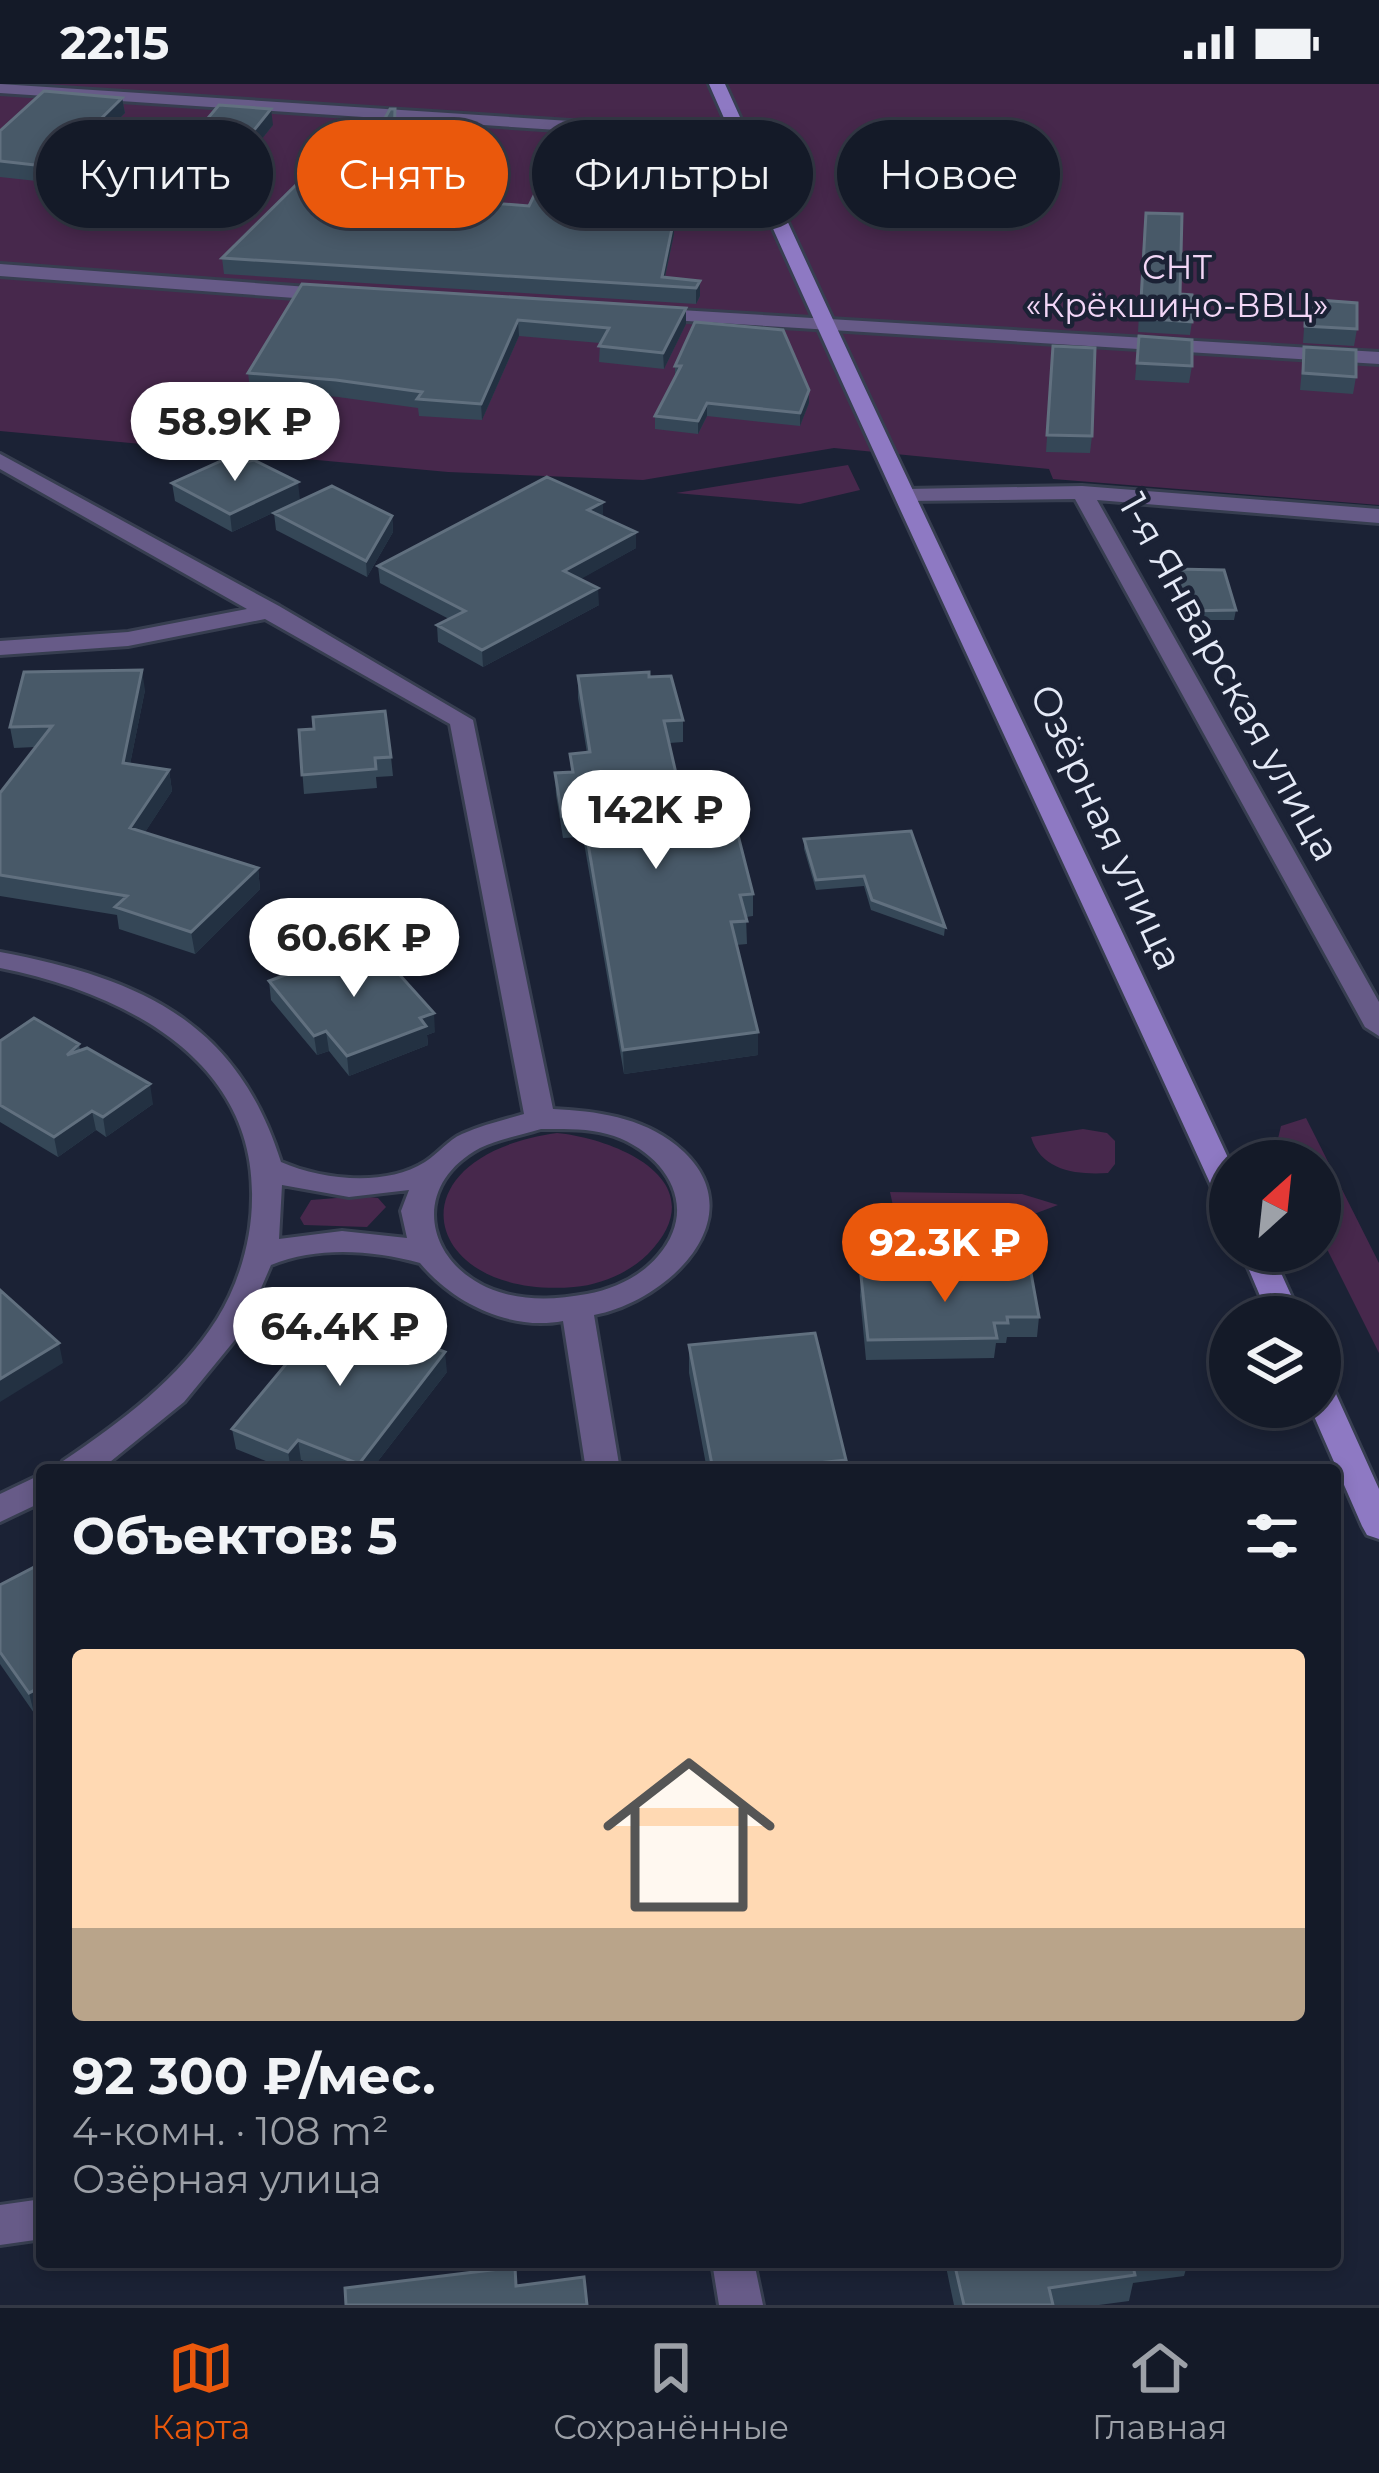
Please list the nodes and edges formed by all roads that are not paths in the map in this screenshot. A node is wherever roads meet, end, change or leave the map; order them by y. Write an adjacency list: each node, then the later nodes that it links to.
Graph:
1 (717, 84): 3 (main road, Озёрная улица)
2 (0, 88): 4 (street)
3 (733, 120)
4 (532, 123)
5 (781, 228): 9 (main road, Озёрная улица)
6 (0, 270): 7 (street)
7 (367, 297)
8 (631, 313): 9 (street)
9 (824, 326): 10 (street); 13 (main road, Озёрная улица)
10 (1379, 358)
11 (0, 460): 15 (street)
12 (1082, 492): 13 (street); 14 (street); 18 (street, 1-я Январская улица)
13 (906, 495): 20 (main road, Озёрная улица)
14 (1379, 516)
15 (271, 611): 16 (street); 19 (street)
16 (0, 648)
17 (0, 960): 21 (street)
18 (1379, 1027)
19 (540, 1119): 22 (street); 25 (street)
20 (1209, 1149)
21 (268, 1168): 22 (street); 24 (street)
22 (431, 1171): 23 (street)
23 (424, 1255): 24 (street); 25 (street)
24 (260, 1257): 27 (street)
25 (577, 1309): 28 (street)
26 (1335, 1428): 31 (main road)
27 (83, 1464)
28 (602, 1464)
29 (36, 1490): 30 (street)
30 (0, 1509)
31 (1379, 1526)
32 (36, 2220): 33 (street)
33 (0, 2225)
34 (734, 2268): 35 (street)
35 (741, 2305)

